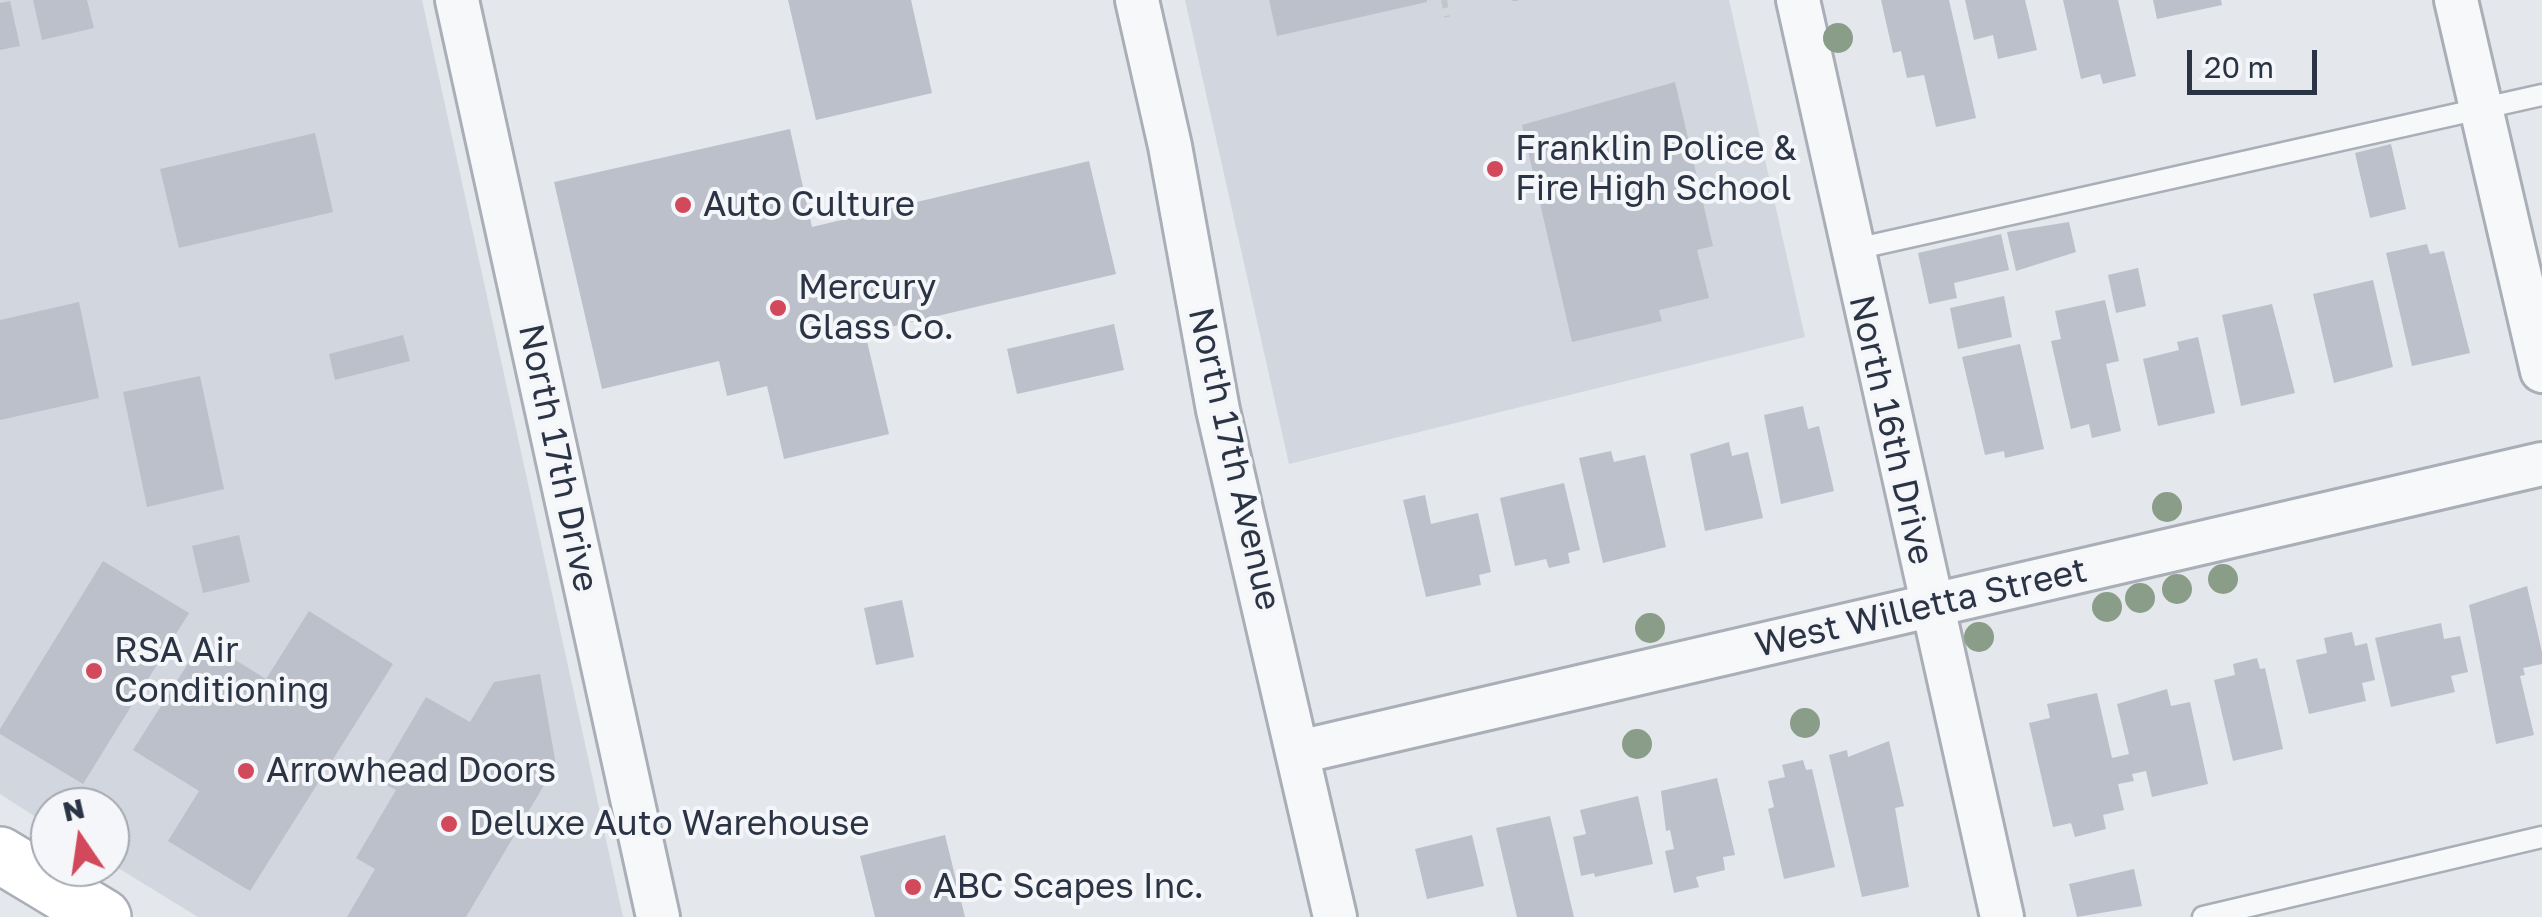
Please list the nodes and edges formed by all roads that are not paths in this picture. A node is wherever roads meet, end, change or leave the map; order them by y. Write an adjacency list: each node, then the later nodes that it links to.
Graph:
1 (457, 0): 15 (street, North 17th Drive)
2 (1136, 0): 11 (street, North 17th Avenue)
3 (1798, 0): 7 (street, North 16th Drive)
4 (2456, 0): 6 (street)
5 (2542, 95): 6 (lane)
6 (2481, 110): 7 (lane); 8 (street)
7 (1851, 250): 10 (street, North 16th Drive)
8 (2542, 371)
9 (2542, 464): 10 (street, West Willetta Street)
10 (1930, 606): 11 (street, West Willetta Street); 17 (street, North 16th Drive)
11 (1299, 752): 16 (street, North 17th Avenue)
12 (2542, 837): 18 (lane)
13 (0, 854): 14 (main road)
14 (103, 917)
15 (658, 917)
16 (1335, 917)
17 (2002, 917)
18 (2203, 917)

